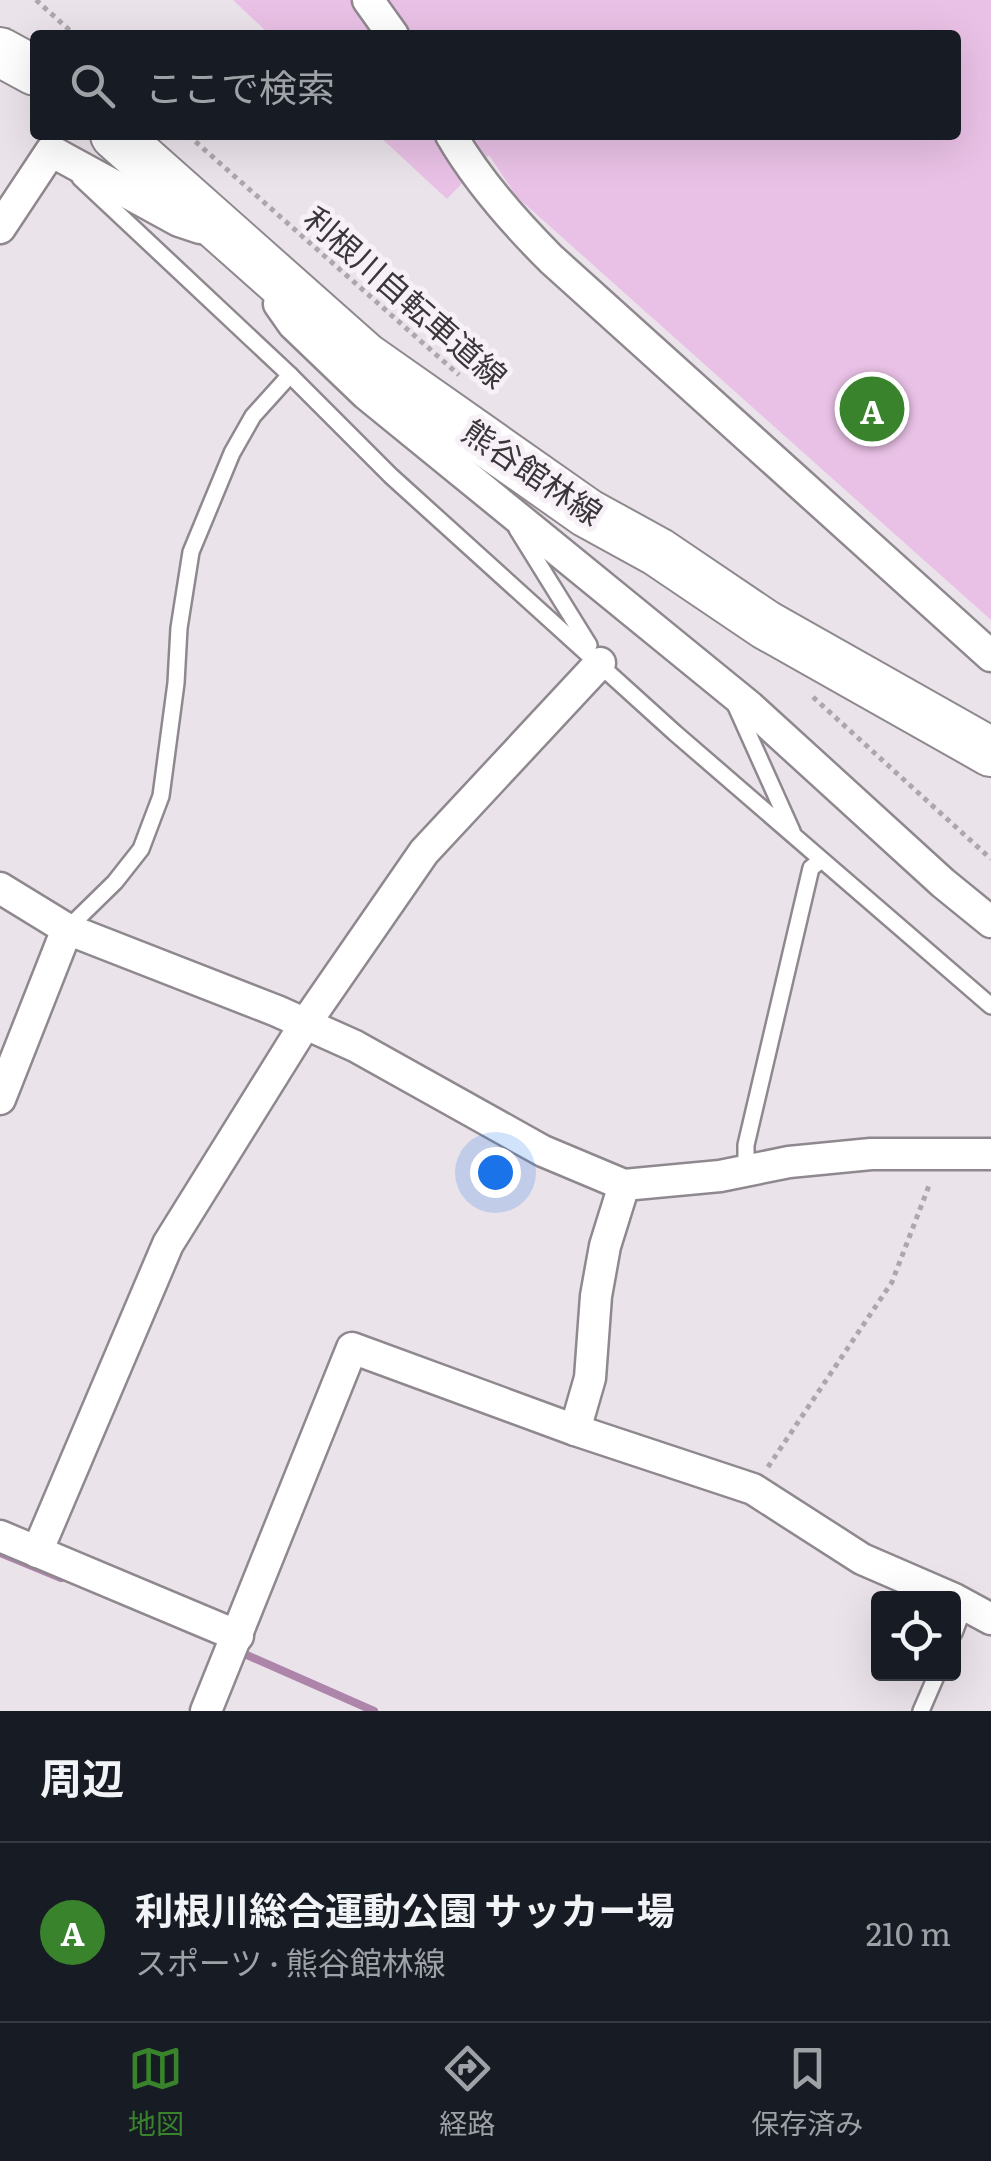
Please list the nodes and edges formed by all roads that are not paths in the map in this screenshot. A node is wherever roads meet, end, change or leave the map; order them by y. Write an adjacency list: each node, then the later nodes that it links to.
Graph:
1 (368, 0): 2 (street)
2 (389, 30)
3 (0, 52): 4 (main road)
4 (30, 68)
5 (122, 140): 8 (main road, 熊谷館林線)
6 (454, 140): 13 (street)
7 (51, 151): 8 (street); 9 (street); 11 (lane)
8 (214, 222): 10 (main road, 熊谷館林線)
9 (0, 228)
10 (273, 278): 12 (street); 16 (main road, 熊谷館林線)
11 (290, 375): 14 (lane); 21 (lane)
12 (501, 504): 14 (lane); 15 (street)
13 (991, 656)
14 (600, 662): 17 (lane); 23 (street)
15 (728, 689): 17 (lane); 20 (street)
16 (991, 752)
17 (795, 838): 18 (lane)
18 (820, 861): 22 (lane); 26 (lane)
19 (0, 888): 21 (street)
20 (991, 922)
21 (67, 929): 23 (street); 24 (street)
22 (991, 1006)
23 (305, 1024): 27 (street); 30 (street)
24 (0, 1099)
25 (991, 1154): 26 (street)
26 (746, 1171): 27 (street)
27 (624, 1185): 28 (street)
28 (575, 1430): 31 (street); 32 (street)
29 (0, 1536): 30 (street)
30 (38, 1552): 32 (street)
31 (966, 1605)
32 (238, 1636): 34 (street)
33 (934, 1681): 35 (lane)
34 (206, 1711)
35 (921, 1711)

